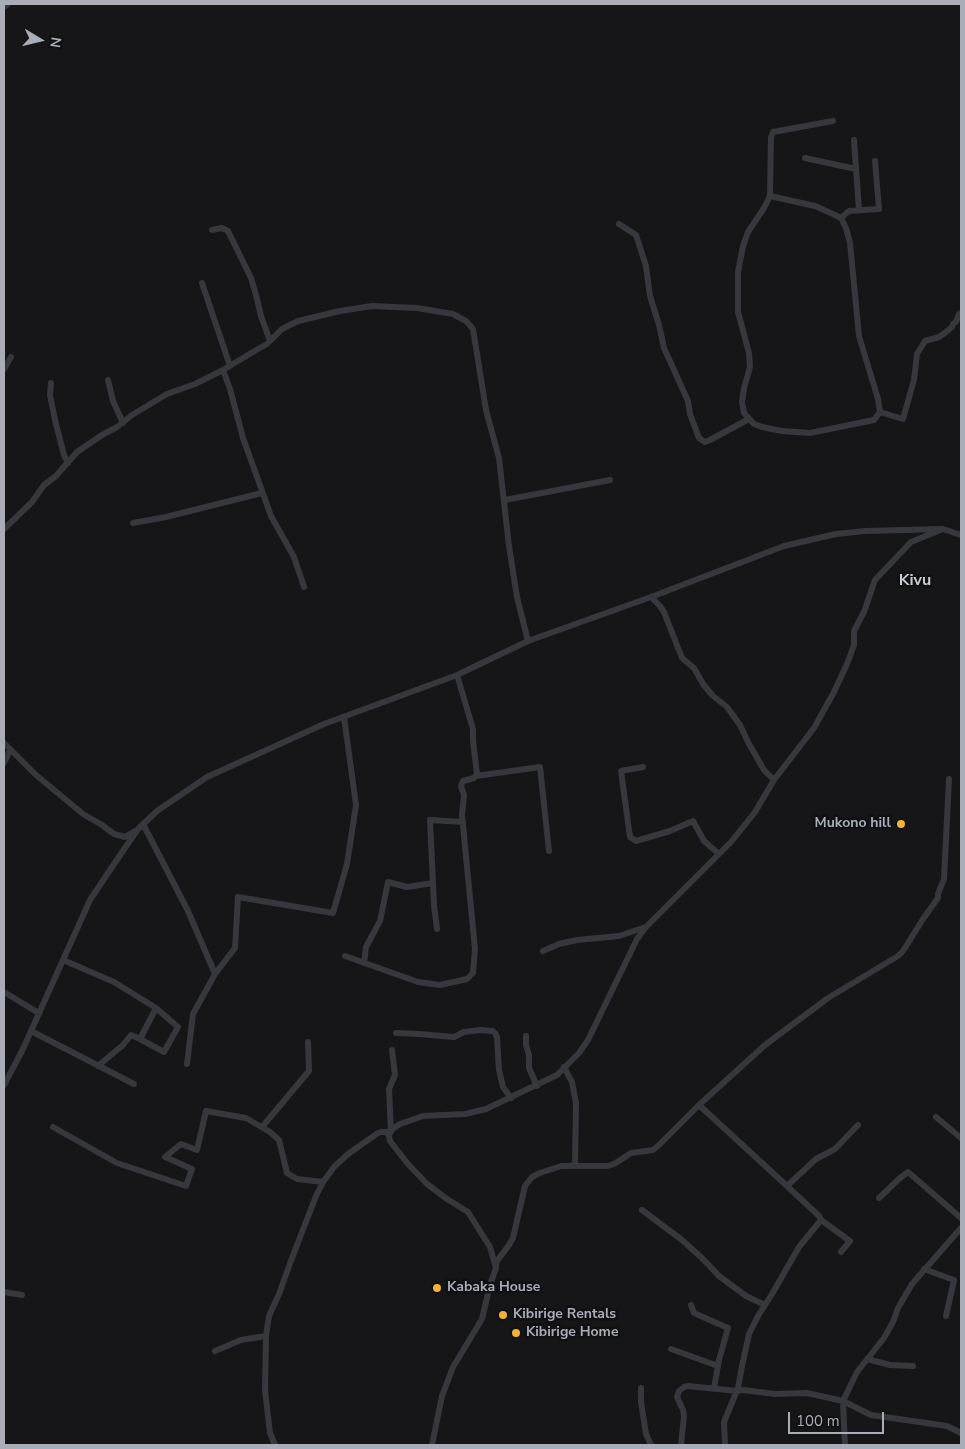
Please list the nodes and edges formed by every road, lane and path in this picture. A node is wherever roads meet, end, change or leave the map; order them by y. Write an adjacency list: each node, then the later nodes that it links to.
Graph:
1 (8, 4): 2 (street)
2 (4, 7)
3 (833, 121): 8 (street)
4 (854, 140): 7 (street)
5 (805, 158): 7 (street)
6 (875, 161): 9 (street)
7 (856, 169): 9 (street)
8 (770, 196): 10 (street); 23 (street)
9 (859, 210): 10 (street)
10 (841, 218): 22 (street)
11 (619, 224): 23 (street)
12 (212, 230): 15 (street)
13 (202, 283): 17 (street)
14 (961, 313): 22 (street)
15 (270, 341): 17 (street); 28 (street)
16 (10, 357): 18 (street)
17 (230, 366): 19 (street)
18 (4, 369)
19 (223, 370): 24 (street); 27 (street)
20 (108, 380): 24 (street)
21 (51, 383): 25 (street)
22 (880, 412): 23 (street)
23 (749, 419)
24 (123, 423): 25 (street)
25 (68, 463): 30 (street)
26 (610, 480): 28 (street)
27 (262, 492): 29 (street); 33 (street)
28 (505, 500): 35 (street)
29 (133, 523)
30 (4, 528)
31 (943, 529): 32 (street); 34 (street); 44 (street)
32 (961, 534)
33 (304, 587)
34 (651, 597): 35 (street); 44 (street)
35 (528, 642): 36 (street)
36 (457, 675): 37 (street); 42 (street)
37 (344, 717): 46 (street); 57 (street)
38 (4, 743): 39 (street)
39 (10, 750): 40 (street); 47 (street)
40 (4, 763)
41 (643, 767): 49 (street)
42 (476, 776): 45 (street); 48 (street)
43 (949, 779): 74 (street)
44 (774, 780): 49 (street)
45 (463, 822): 50 (street); 56 (street)
46 (143, 824): 47 (street); 57 (street)
47 (138, 829): 55 (street)
48 (550, 851)
49 (719, 854): 51 (street)
50 (434, 883): 52 (street); 56 (street)
51 (646, 927): 53 (street); 69 (street)
52 (437, 929)
53 (543, 951)
54 (345, 956): 56 (street)
55 (63, 960): 59 (street); 60 (street)
56 (364, 963)
57 (215, 974): 67 (street)
58 (4, 992): 60 (street)
59 (156, 1008): 64 (street); 64 (street)
60 (39, 1014): 61 (street)
61 (31, 1031): 68 (street); 71 (street)
62 (396, 1033): 73 (street)
63 (526, 1036): 72 (street)
64 (140, 1039): 68 (street)
65 (308, 1042): 78 (street)
66 (392, 1050): 79 (street)
67 (187, 1064)
68 (98, 1066): 70 (street)
69 (564, 1067): 72 (street); 81 (street)
70 (134, 1084)
71 (4, 1085)
72 (537, 1086): 73 (street)
73 (511, 1098): 79 (street)
74 (699, 1105): 81 (street); 83 (street)
75 (936, 1117): 80 (street)
76 (858, 1125): 83 (street)
77 (53, 1127): 78 (street)
78 (262, 1127): 82 (street)
79 (389, 1132): 82 (street); 90 (street)
80 (961, 1138)
81 (572, 1165): 90 (street)
82 (323, 1182): 97 (street)
83 (788, 1186): 87 (street)
84 (879, 1198): 86 (street)
85 (642, 1210): 95 (street)
86 (961, 1218)
87 (821, 1220): 89 (street); 95 (street)
88 (961, 1228): 91 (street)
89 (841, 1252)
90 (496, 1268): 109 (street)
91 (924, 1269): 96 (street); 100 (street)
92 (4, 1292): 93 (street)
93 (22, 1295)
94 (691, 1305): 101 (street)
95 (765, 1306): 105 (street)
96 (946, 1316)
97 (266, 1336): 99 (street); 108 (street)
98 (671, 1349): 101 (street)
99 (215, 1352)
100 (867, 1359): 102 (street); 106 (street)
101 (718, 1366): 104 (street)
102 (913, 1366)
103 (641, 1388): 110 (street)
104 (714, 1388): 105 (street); 111 (street)
105 (737, 1391): 106 (street); 112 (street)
106 (843, 1402): 107 (street); 113 (street)
107 (961, 1433)
108 (275, 1445)
109 (432, 1445)
110 (651, 1445)
111 (681, 1445)
112 (725, 1445)
113 (844, 1445)

